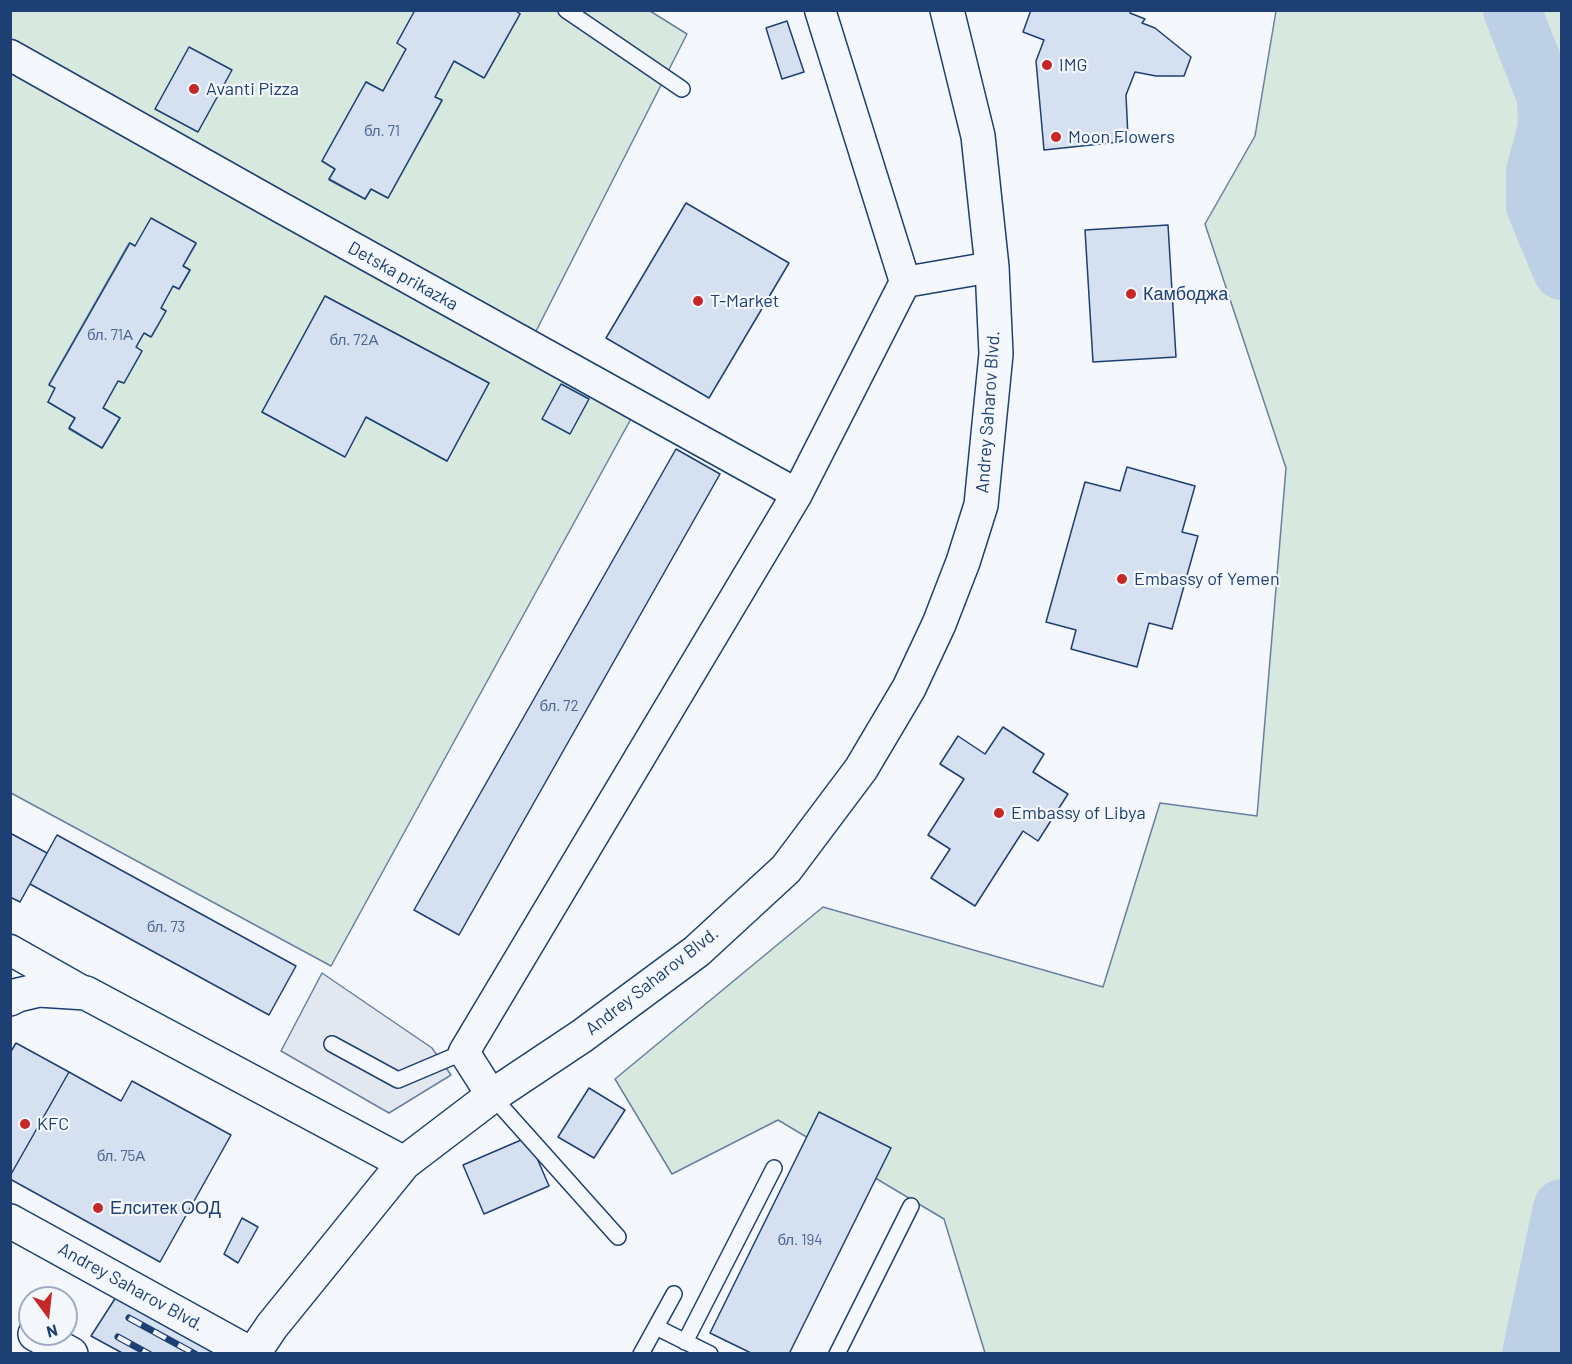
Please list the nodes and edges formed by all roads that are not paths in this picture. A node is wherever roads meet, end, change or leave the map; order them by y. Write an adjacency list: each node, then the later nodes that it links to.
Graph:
1 (566, 10): 5 (lane)
2 (820, 10): 7 (street)
3 (948, 10): 6 (street, Andrey Saharov Blvd.)
4 (10, 56): 8 (street, Detska prikazka)
5 (682, 89)
6 (992, 267): 7 (street); 14 (street, Andrey Saharov Blvd.)
7 (905, 282): 8 (street)
8 (797, 494): 13 (street)
9 (10, 950): 10 (street)
10 (86, 993): 11 (street); 15 (street)
11 (10, 999)
12 (332, 1044): 13 (lane)
13 (464, 1052): 14 (street)
14 (492, 1096): 15 (street, Andrey Saharov Blvd.); 19 (lane)
15 (404, 1163): 23 (street, Andrey Saharov Blvd.)
16 (774, 1168): 22 (lane)
17 (911, 1206): 26 (lane)
18 (10, 1221): 23 (street, Andrey Saharov Blvd.)
19 (618, 1237)
20 (674, 1294): 21 (lane)
21 (656, 1328): 22 (lane); 24 (lane)
22 (685, 1342): 25 (lane)
23 (252, 1353)
24 (641, 1353)
25 (710, 1353)
26 (837, 1353)

